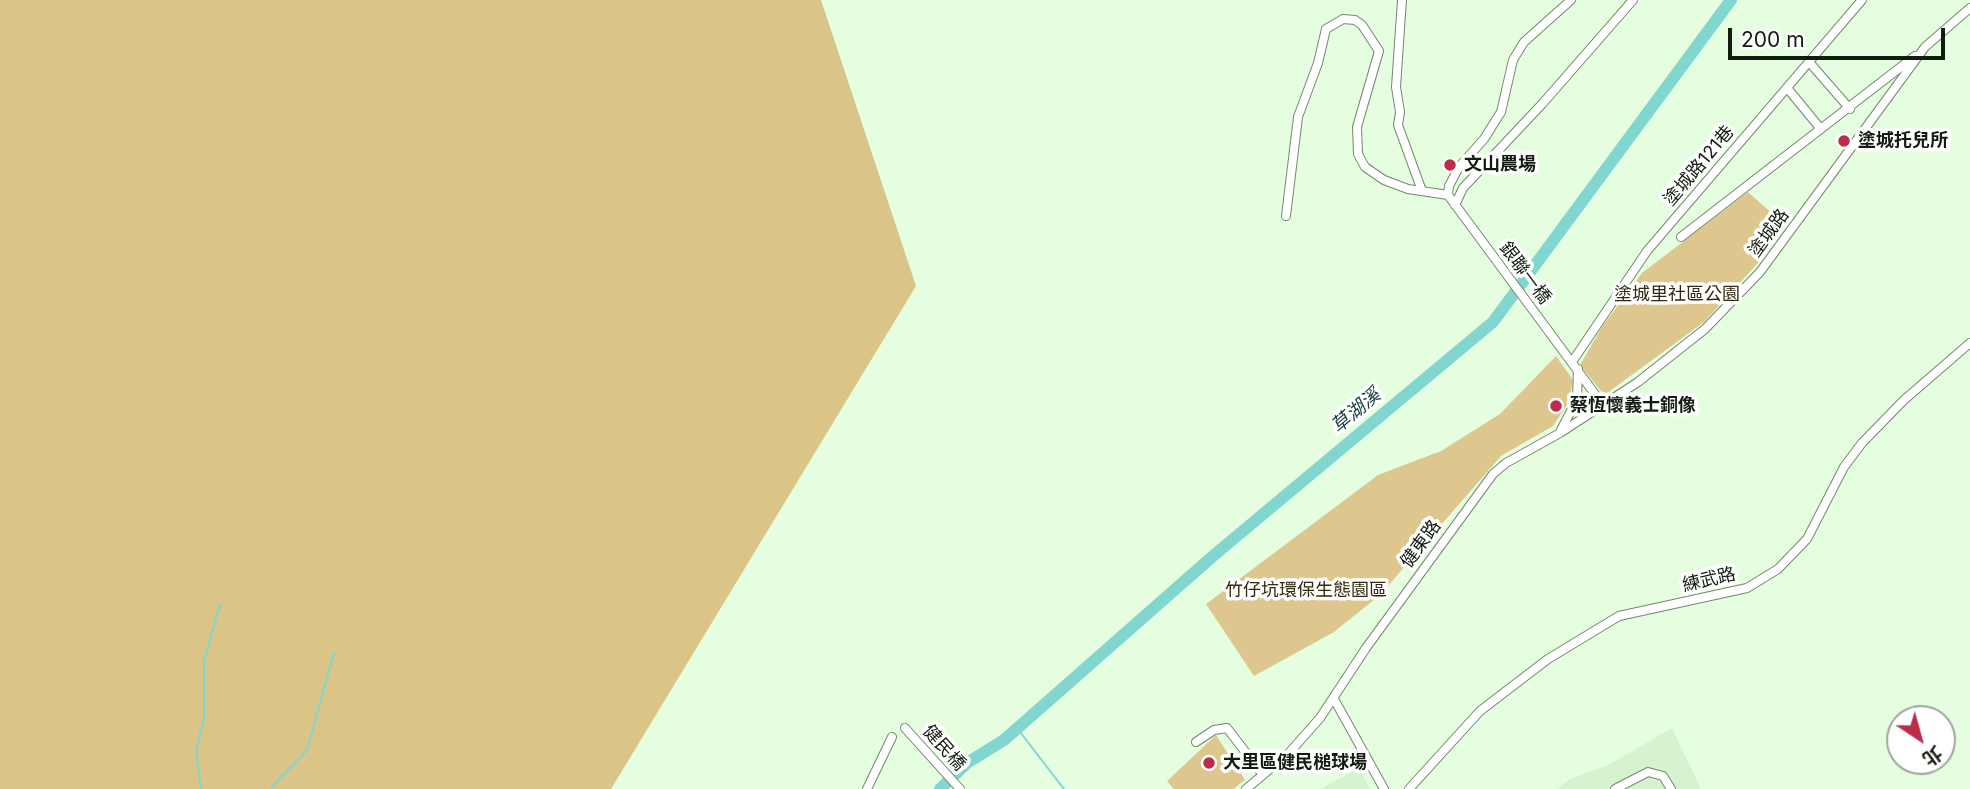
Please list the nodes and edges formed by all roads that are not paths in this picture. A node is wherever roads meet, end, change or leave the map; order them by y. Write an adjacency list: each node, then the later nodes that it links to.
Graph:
1 (1402, 0): 11 (street)
2 (1571, 0): 12 (street)
3 (1633, 0): 13 (street)
4 (1861, 0): 7 (street, 塗城路121巷)
5 (1970, 8): 6 (street, 塗城路)
6 (1925, 47): 9 (street, 塗城路); 18 (street, 塗城路)
7 (1810, 62): 8 (street, 塗城路121巷); 9 (street)
8 (1788, 89): 10 (street); 17 (street, 塗城路121巷)
9 (1850, 109): 10 (street, 塗城路)
10 (1820, 128): 15 (street, 塗城路)
11 (1422, 191): 12 (street); 14 (street)
12 (1448, 195): 13 (street)
13 (1454, 205): 17 (street, 銀聯一橋)
14 (1286, 216)
15 (1681, 237)
16 (1970, 343): 29 (street, 練武路)
17 (1574, 363): 18 (street); 19 (street)
18 (1603, 405): 19 (street, 健東路)
19 (1560, 433): 20 (street, 健東路)
20 (1334, 699): 24 (street, 健東路); 28 (street)
21 (905, 728): 26 (street, 健民橋)
22 (892, 737): 25 (street)
23 (1196, 742): 24 (street)
24 (1263, 775): 27 (street, 健東路)
25 (867, 789)
26 (960, 789)
27 (1246, 789)
28 (1384, 789)
29 (1409, 789)
30 (1615, 789): 31 (street)
31 (1671, 789)

